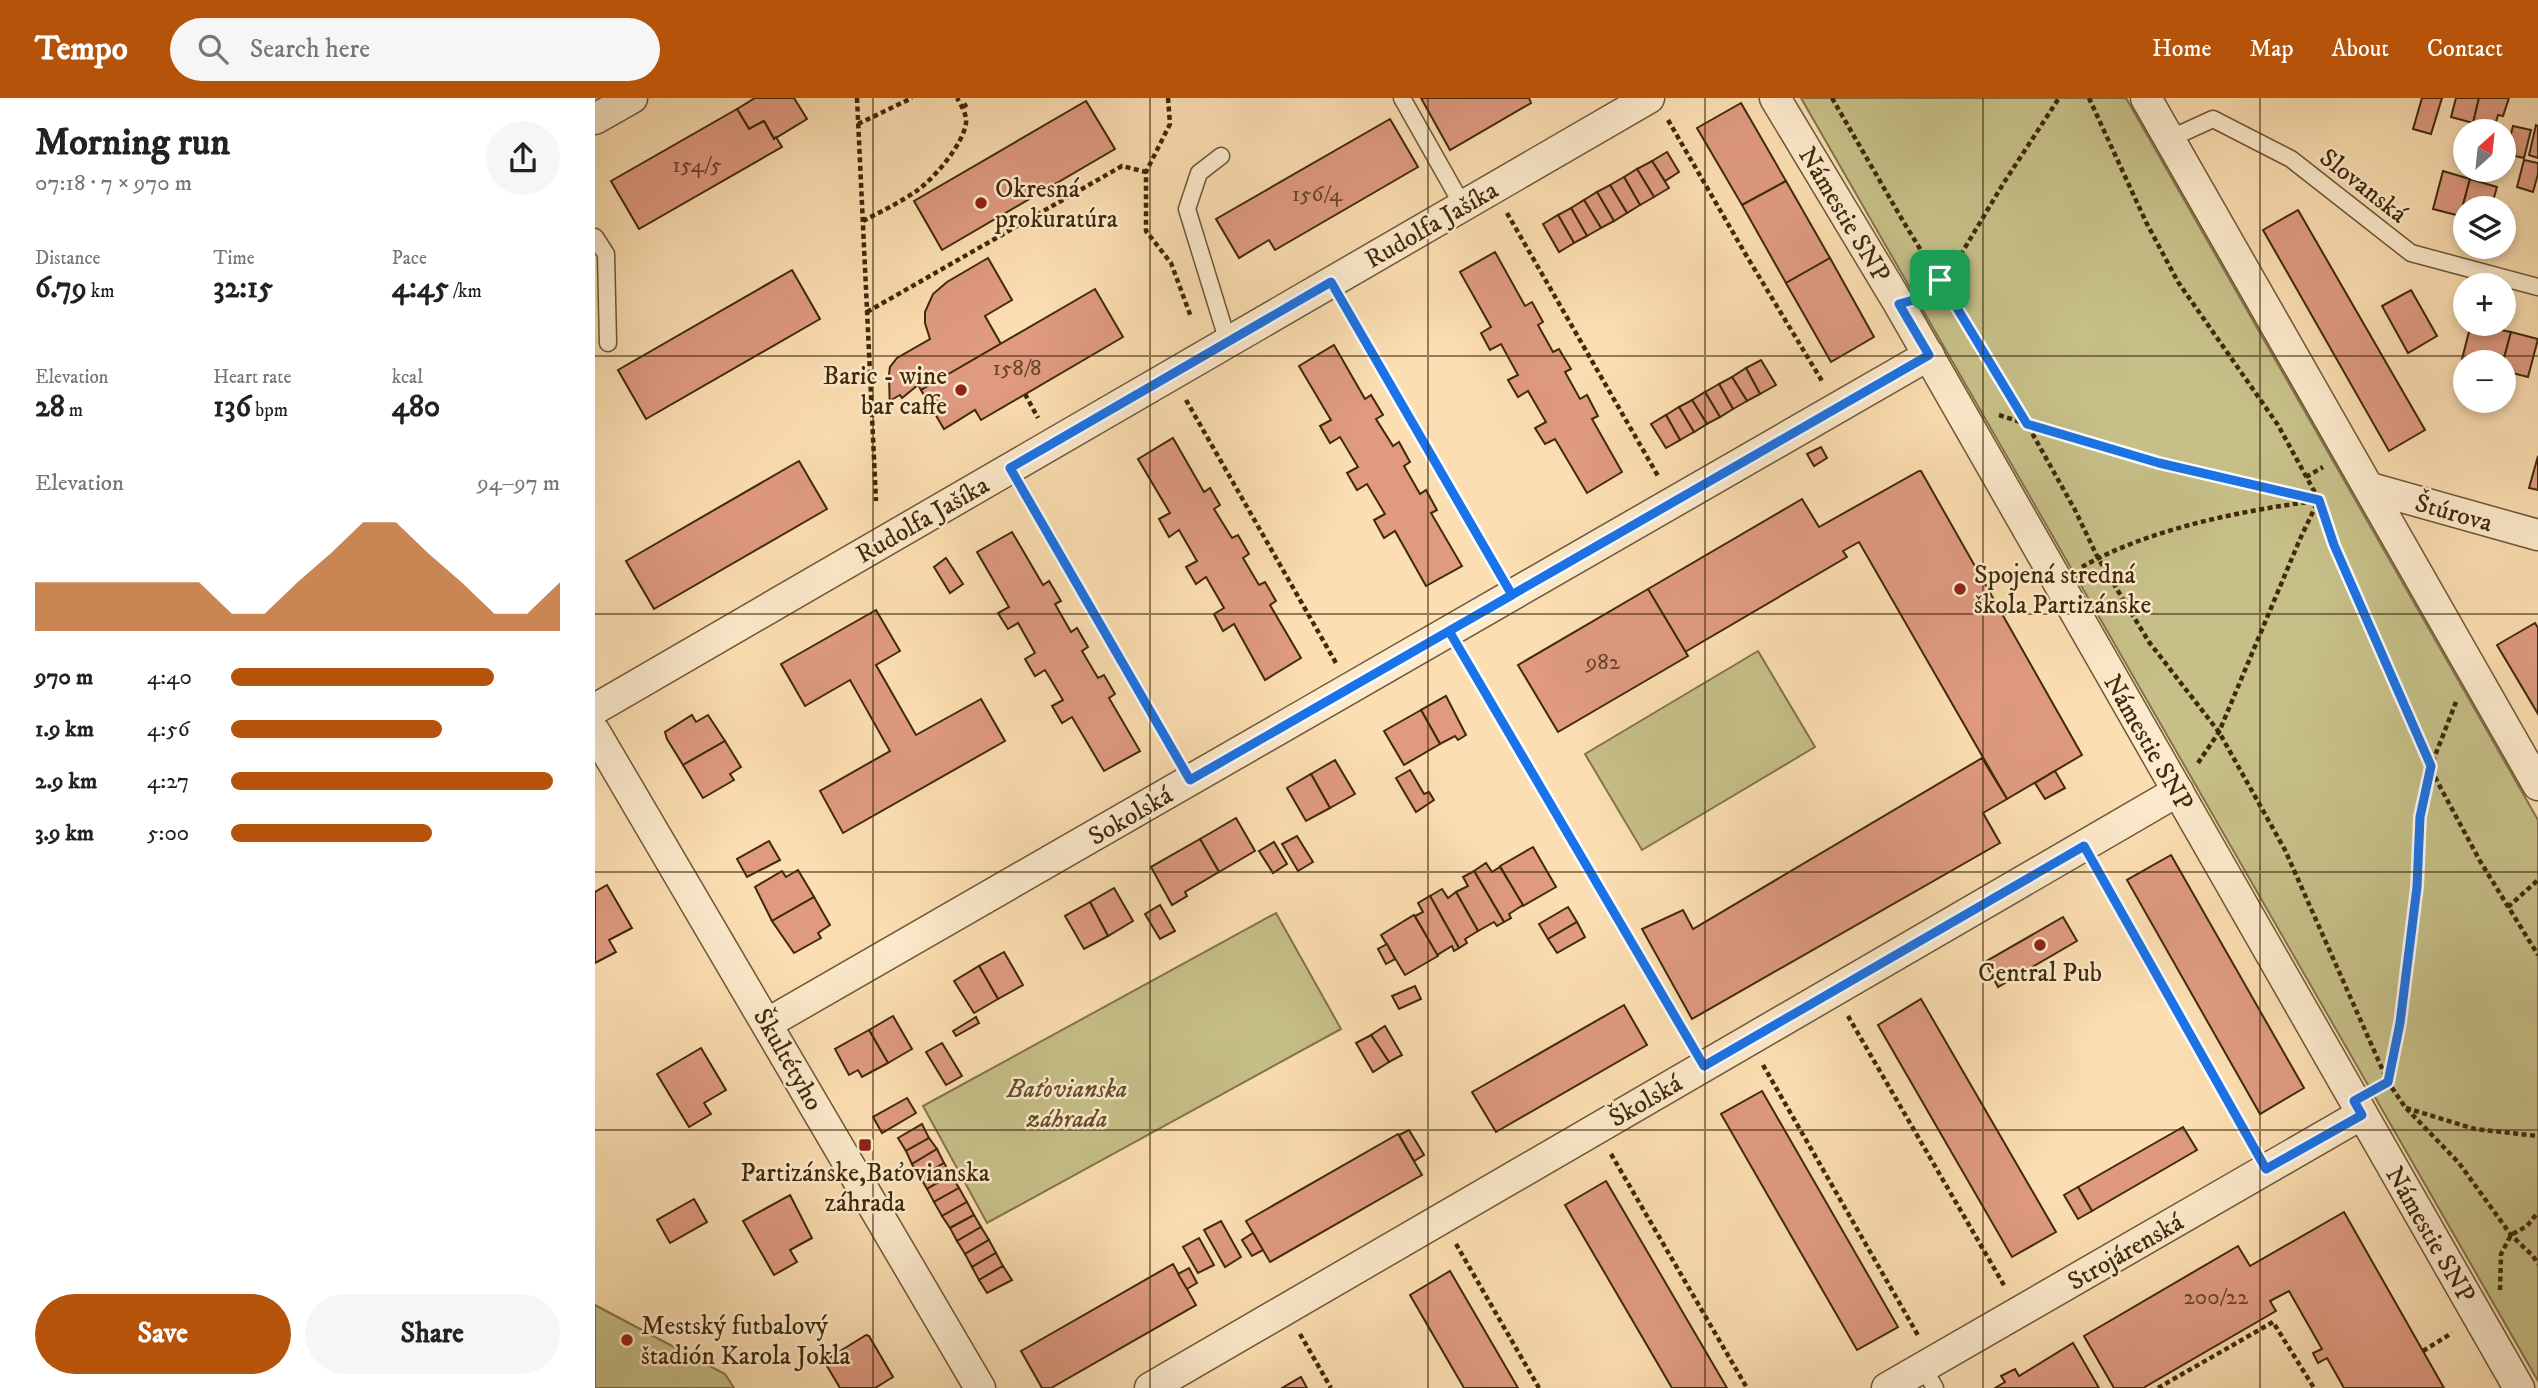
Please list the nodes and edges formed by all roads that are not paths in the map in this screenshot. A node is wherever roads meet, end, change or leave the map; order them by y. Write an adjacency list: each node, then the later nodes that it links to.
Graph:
1 (632, 98): 7 (street)
2 (1402, 98): 10 (lane)
3 (1775, 98): 15 (street, Námestie SNP)
4 (2146, 98): 8 (street)
5 (1615, 106): 6 (street, Rudolfa Jašíka); 10 (street, Rudolfa Jašíka)
6 (1658, 108)
7 (595, 119)
8 (2169, 139): 12 (lane, Slovanská); 16 (street)
9 (1221, 156): 13 (lane)
10 (1463, 205): 13 (street, Rudolfa Jašíka)
11 (595, 237): 14 (lane)
12 (2538, 287)
13 (1228, 342): 18 (street, Rudolfa Jašíka)
14 (608, 343)
15 (1929, 355): 21 (street, Námestie SNP); 22 (street, Sokolská)
16 (2369, 488): 17 (street, Štúrova); 20 (street)
17 (2538, 535)
18 (595, 709)
19 (595, 732): 22 (street, Škultétyho)
20 (2538, 785)
21 (2178, 792): 23 (street, Námestie SNP); 26 (street, Školská)
22 (768, 1023): 25 (street, Škultétyho)
23 (2358, 1108): 24 (street, Strojárenská); 28 (street, Námestie SNP)
24 (1931, 1372): 27 (street, Strojárenská)
25 (980, 1388)
26 (1150, 1388)
27 (1887, 1388)
28 (2519, 1388)

